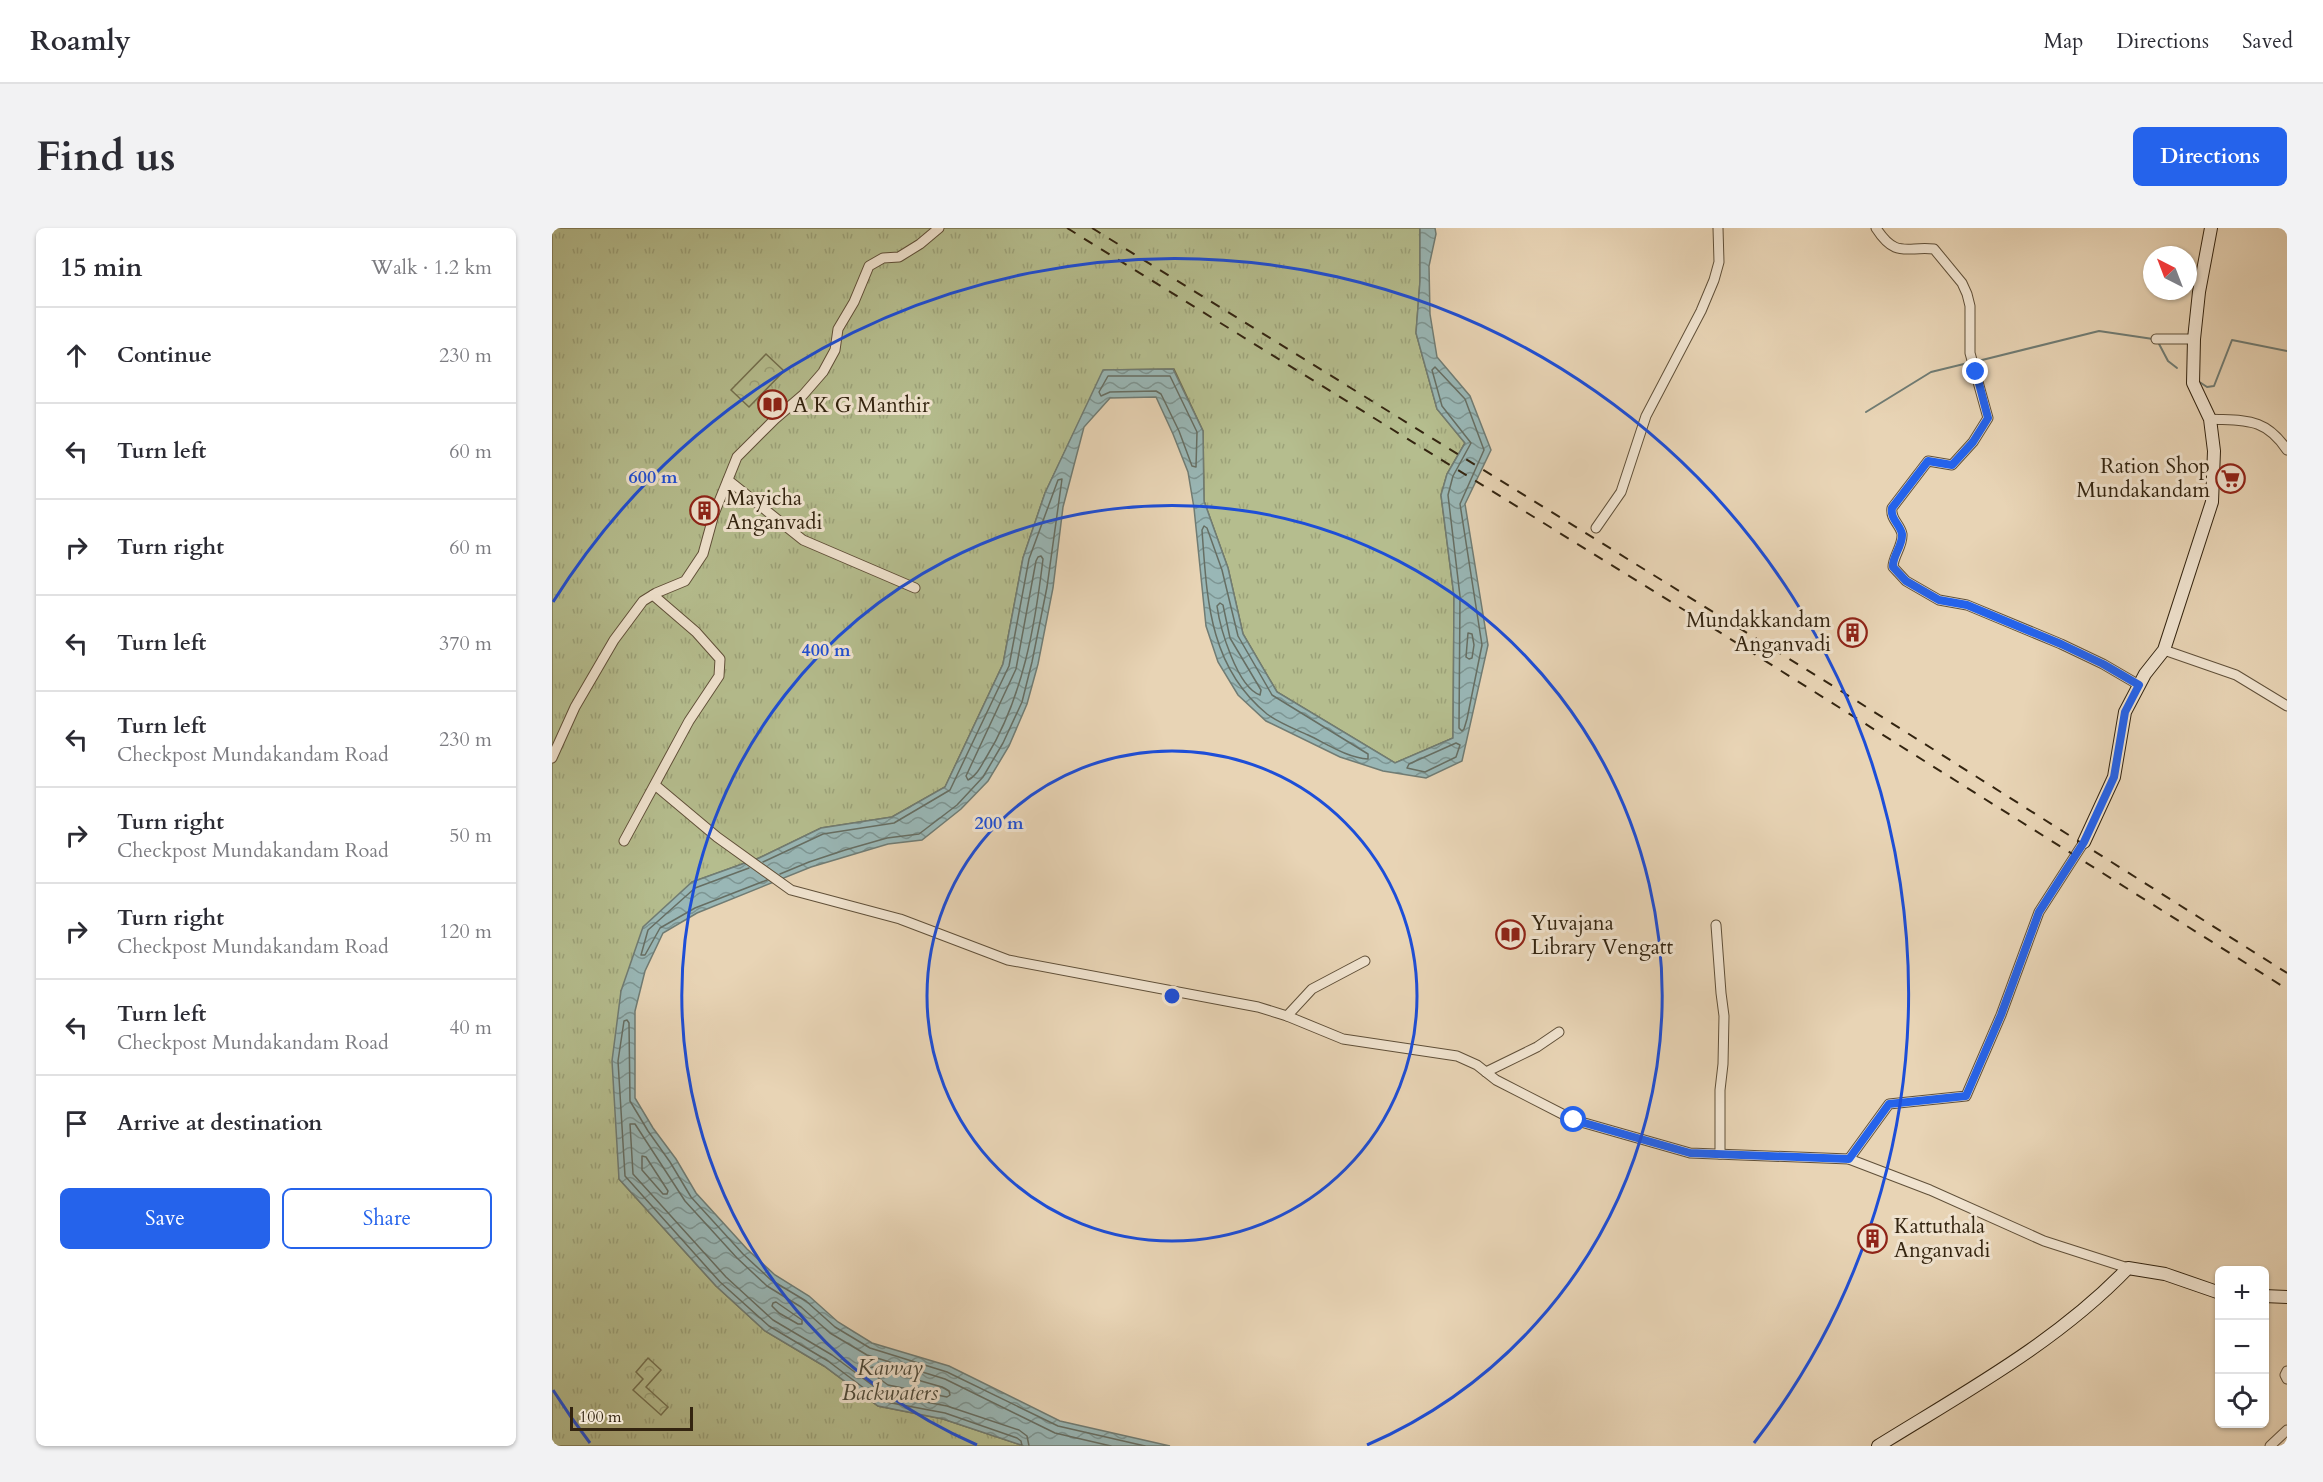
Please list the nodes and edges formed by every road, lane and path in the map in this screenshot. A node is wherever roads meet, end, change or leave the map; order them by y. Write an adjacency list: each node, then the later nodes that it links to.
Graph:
1 (939, 228): 9 (street)
2 (1718, 228): 10 (street)
3 (1876, 228): 14 (street)
4 (2211, 228): 6 (street)
5 (2156, 339): 6 (street)
6 (2194, 339): 7 (street)
7 (2210, 419): 8 (street); 13 (street)
8 (2287, 450)
9 (728, 480): 11 (street); 12 (street)
10 (1596, 528)
11 (915, 588)
12 (653, 595): 16 (street); 17 (street)
13 (2164, 650): 14 (street); 15 (street)
14 (2139, 685): 19 (street)
15 (2287, 706)
16 (552, 759)
17 (655, 785): 18 (street); 22 (street)
18 (624, 841)
19 (2084, 842): 26 (street)
20 (1716, 925): 25 (street)
21 (1365, 962): 22 (street)
22 (1287, 1016): 24 (street)
23 (1558, 1032): 24 (street)
24 (1486, 1072): 25 (street)
25 (1720, 1154): 26 (street)
26 (1849, 1159): 27 (street)
27 (2128, 1269): 28 (street); 34 (street)
28 (2215, 1291)
29 (2269, 1296): 30 (street)
30 (2287, 1297)
31 (2287, 1371): 32 (street)
32 (2287, 1379)
33 (2287, 1430): 36 (street)
34 (1894, 1442): 35 (street)
35 (1878, 1446)
36 (2270, 1446)

